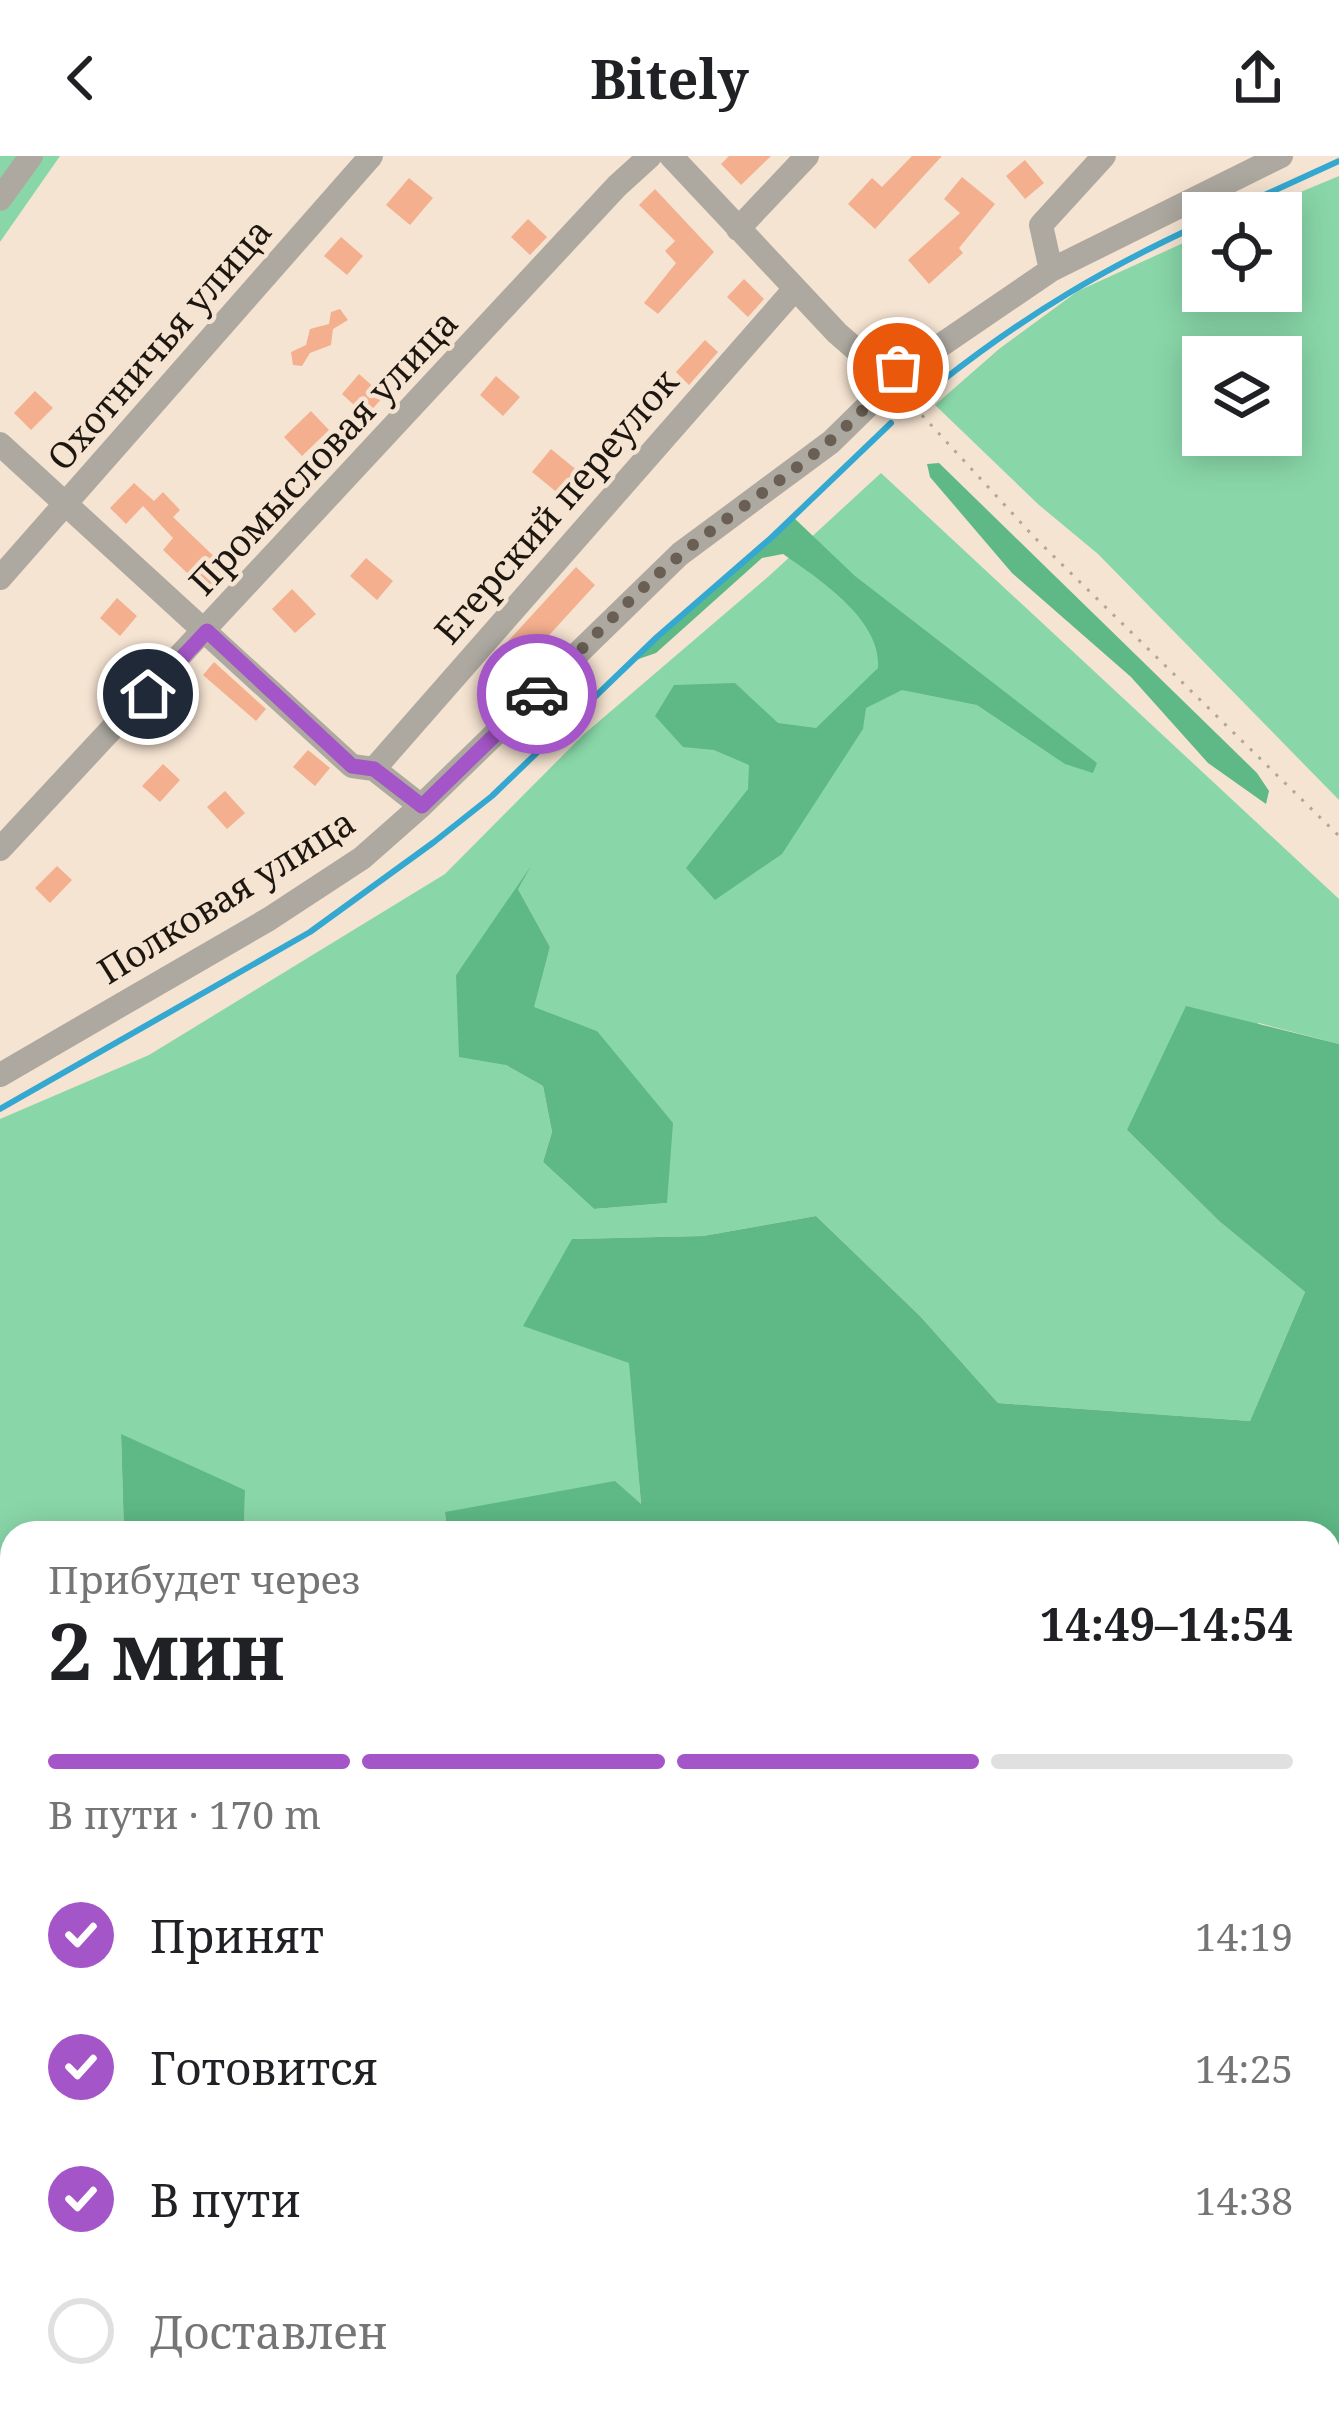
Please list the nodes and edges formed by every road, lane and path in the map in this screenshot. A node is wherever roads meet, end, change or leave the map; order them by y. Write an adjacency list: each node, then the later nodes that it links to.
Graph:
1 (31, 156): 8 (street)
2 (370, 156): 14 (street, Охотничья улица)
3 (650, 156): 16 (street, Промысловая улица)
4 (671, 156): 9 (street)
5 (807, 156): 9 (street)
6 (1104, 156): 10 (street)
7 (1281, 156): 10 (street)
8 (0, 200)
9 (738, 229): 11 (street)
10 (1051, 270): 12 (street)
11 (793, 291): 12 (street); 17 (street, Егерский переулок)
12 (898, 368): 18 (street, Полковая улица); 19 (path)
13 (0, 444): 14 (street)
14 (68, 504): 15 (street, Охотничья улица); 16 (street)
15 (0, 578)
16 (207, 631): 17 (street); 20 (street, Промысловая улица)
17 (374, 769): 18 (street)
18 (422, 806): 21 (street, Полковая улица)
19 (1339, 836)
20 (0, 849)
21 (0, 1075)

